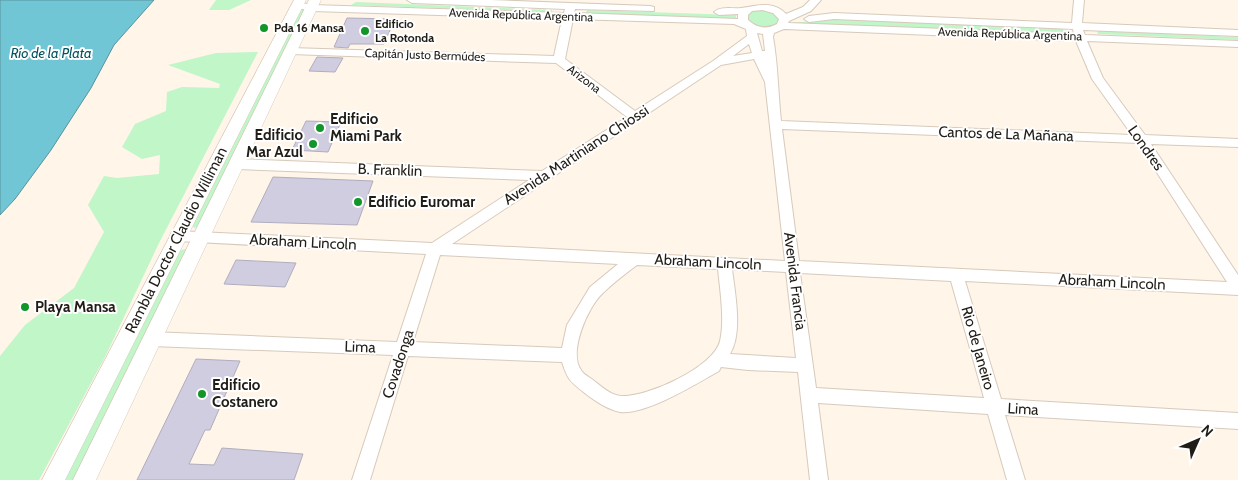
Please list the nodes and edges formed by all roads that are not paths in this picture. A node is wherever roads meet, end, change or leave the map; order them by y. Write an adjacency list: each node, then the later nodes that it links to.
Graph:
1 (351, 0): 7 (street)
2 (412, 0): 8 (street, Avenida República Argentina)
3 (1078, 0): 12 (street, Londres)
4 (815, 1): 9 (street)
5 (750, 6): 8 (street, Avenida República Argentina); 9 (street, Avenida República Argentina); 10 (street)
6 (306, 7): 7 (street, Avenida República Argentina); 7 (street); 15 (main road, Rambla Doctor Claudio Williman); 27 (main road, Rambla Doctor Claudio Williman)
7 (331, 8): 8 (street, Avenida República Argentina)
8 (570, 8): 10 (street, Avenida República Argentina); 18 (street, Arizona)
9 (778, 14): 11 (street); 12 (street, Avenida República Argentina)
10 (749, 29): 11 (street, Avenida República Argentina); 17 (street, Avenida Francia); 19 (street, Avenida Martiniano Chiossi)
11 (770, 31): 16 (street, Avenida Francia)
12 (1078, 32): 13 (street, Avenida República Argentina); 14 (street, Avenida República Argentina); 23 (street, Londres)
13 (1238, 33)
14 (1238, 44)
15 (290, 51): 18 (street, Capitán Justo Bermúdes); 25 (main road, Rambla Doctor Claudio Williman)
16 (769, 51): 17 (street, Avenida Martiniano Chiossi); 20 (street, Avenida Francia)
17 (758, 57): 19 (street, Avenida Martiniano Chiossi); 20 (street, Avenida Francia)
18 (559, 60): 21 (street, Arizona)
19 (717, 63): 21 (street, Avenida Martiniano Chiossi)
20 (771, 82): 22 (street, Avenida Francia)
21 (635, 117): 26 (street, Avenida Martiniano Chiossi)
22 (775, 125): 23 (street, Cantos de La Mañana); 32 (street, Avenida Francia)
23 (1142, 140): 24 (street, Cantos de La Mañana); 34 (street, Londres)
24 (1238, 143)
25 (238, 164): 26 (street, B. Franklin); 28 (main road, Rambla Doctor Claudio Williman)
26 (543, 176): 29 (street, Avenida Martiniano Chiossi)
27 (177, 236): 28 (street, Abraham Lincoln); 43 (main road, Rambla Doctor Claudio Williman)
28 (200, 237): 29 (street, Abraham Lincoln); 35 (main road, Rambla Doctor Claudio Williman)
29 (435, 248): 30 (street, Abraham Lincoln); 36 (street, Covadonga)
30 (635, 258): 31 (street, Abraham Lincoln); 37 (street)
31 (724, 262): 32 (street, Abraham Lincoln); 38 (street)
32 (793, 266): 33 (street, Abraham Lincoln); 39 (street, Avenida Francia)
33 (956, 274): 34 (street, Abraham Lincoln); 41 (street, Rio de Janeiro)
34 (1238, 288)
35 (151, 339): 36 (street, Lima); 44 (main road, Rambla Doctor Claudio Williman)
36 (403, 348): 37 (street, Lima); 45 (street, Covadonga)
37 (568, 355): 38 (street)
38 (717, 359): 39 (street)
39 (805, 365): 40 (street, Avenida Francia)
40 (809, 395): 41 (street, Lima); 46 (street, Avenida Francia)
41 (995, 408): 42 (street, Lima); 47 (street, Rio de Janeiro)
42 (1238, 421)
43 (53, 480)
44 (84, 480)
45 (361, 480)
46 (819, 480)
47 (1016, 480)

